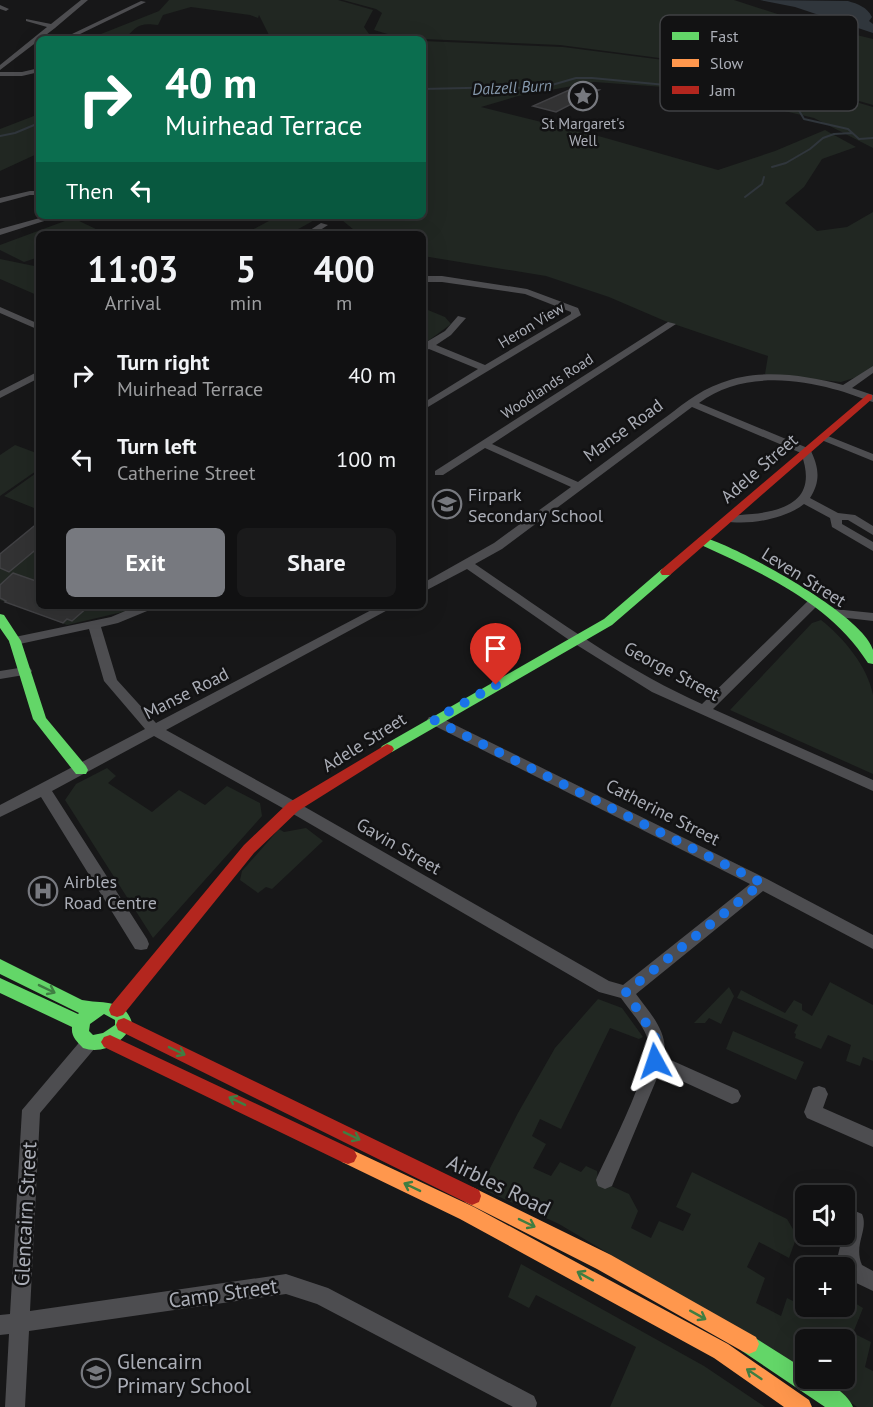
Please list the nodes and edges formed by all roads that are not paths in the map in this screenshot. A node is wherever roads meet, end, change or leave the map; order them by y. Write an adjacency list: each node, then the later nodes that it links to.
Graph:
1 (82, 0): 4 (street)
2 (143, 2): 6 (street)
3 (28, 20): 4 (street)
4 (54, 27): 5 (street)
5 (42, 36)
6 (70, 36)
7 (36, 40): 9 (street)
8 (8, 53): 9 (street)
9 (16, 56): 10 (street)
10 (0, 68)
11 (36, 71): 12 (street)
12 (0, 74)
13 (36, 193): 14 (street)
14 (0, 201)
15 (46, 219): 18 (street)
16 (324, 225): 17 (street)
17 (313, 231)
18 (0, 232)
19 (426, 279): 25 (street, Heron View)
20 (0, 310): 23 (street)
21 (461, 318): 24 (street)
22 (671, 324): 34 (street, Woodlands Road)
23 (36, 326)
24 (426, 346): 25 (street)
25 (486, 369): 32 (street, Heron View)
26 (873, 369): 28 (street)
27 (36, 376): 29 (street)
28 (846, 387): 30 (street, Manse Road); 31 (street, Manse Road)
29 (0, 395)
30 (871, 398): 33 (street, Adele Street)
31 (691, 403): 35 (street); 38 (street, Manse Road)
32 (426, 405)
33 (823, 437): 35 (street, Adele Street); 36 (street)
34 (484, 444): 37 (street, Woodlands Road); 38 (street)
35 (806, 451): 39 (street); 41 (street, Adele Street)
36 (873, 458)
37 (439, 473)
38 (578, 486): 45 (street, Manse Road)
39 (803, 499): 40 (street); 41 (street)
40 (836, 516): 42 (street); 44 (street)
41 (728, 519): 43 (street, Adele Street)
42 (873, 531)
43 (703, 541): 47 (street, Leven Street); 54 (street, Adele Street)
44 (873, 547)
45 (468, 564): 46 (street, Manse Road); 54 (street, George Street)
46 (426, 586)
47 (815, 601): 50 (street, Leven Street); 59 (street)
48 (141, 609): 53 (street)
49 (383, 609): 61 (street, Manse Road)
50 (834, 613): 51 (street); 56 (street, Leven Street)
51 (873, 617)
52 (0, 618): 55 (street)
53 (94, 625): 55 (street); 61 (street, Gavin Street)
54 (577, 639): 59 (street, George Street); 60 (street, Adele Street)
55 (15, 642): 57 (street)
56 (873, 660)
57 (25, 671): 58 (street); 62 (street)
58 (0, 675)
59 (704, 710): 63 (street, George Street)
60 (434, 720): 65 (street, Adele Street); 67 (street, Catherine Street)
61 (154, 730): 62 (street, Manse Road); 65 (street, Gavin Street)
62 (81, 770): 64 (street, Manse Road)
63 (873, 786)
64 (43, 789): 66 (street, Manse Road); 69 (street)
65 (293, 807): 72 (street, Gavin Street); 74 (street, Adele Street)
66 (0, 812)
67 (762, 883): 68 (street, Catherine Street); 72 (street)
68 (873, 943)
69 (141, 944)
70 (0, 966): 73 (street, one-way to 73)
71 (0, 986): 75 (street)
72 (626, 992): 79 (street)
73 (94, 1009): 74 (street); 75 (street)
74 (117, 1010): 76 (street)
75 (80, 1023): 78 (street)
76 (124, 1025): 77 (street); 91 (street, Airbles Road, one-way to 91)
77 (110, 1042): 78 (street, Airbles Road); 90 (street, Airbles Road, one-way to 77)
78 (89, 1043): 86 (street, Glencairn Street)
79 (655, 1061): 81 (street); 83 (street)
80 (819, 1094): 82 (street)
81 (732, 1096)
82 (873, 1139)
83 (605, 1180)
84 (850, 1245): 85 (street)
85 (873, 1281)
86 (20, 1321): 87 (street, Camp Street); 88 (street, Camp Street); 89 (street, Glencairn Street)
87 (0, 1325)
88 (527, 1403)
89 (15, 1407)
90 (802, 1407)
91 (843, 1407)

